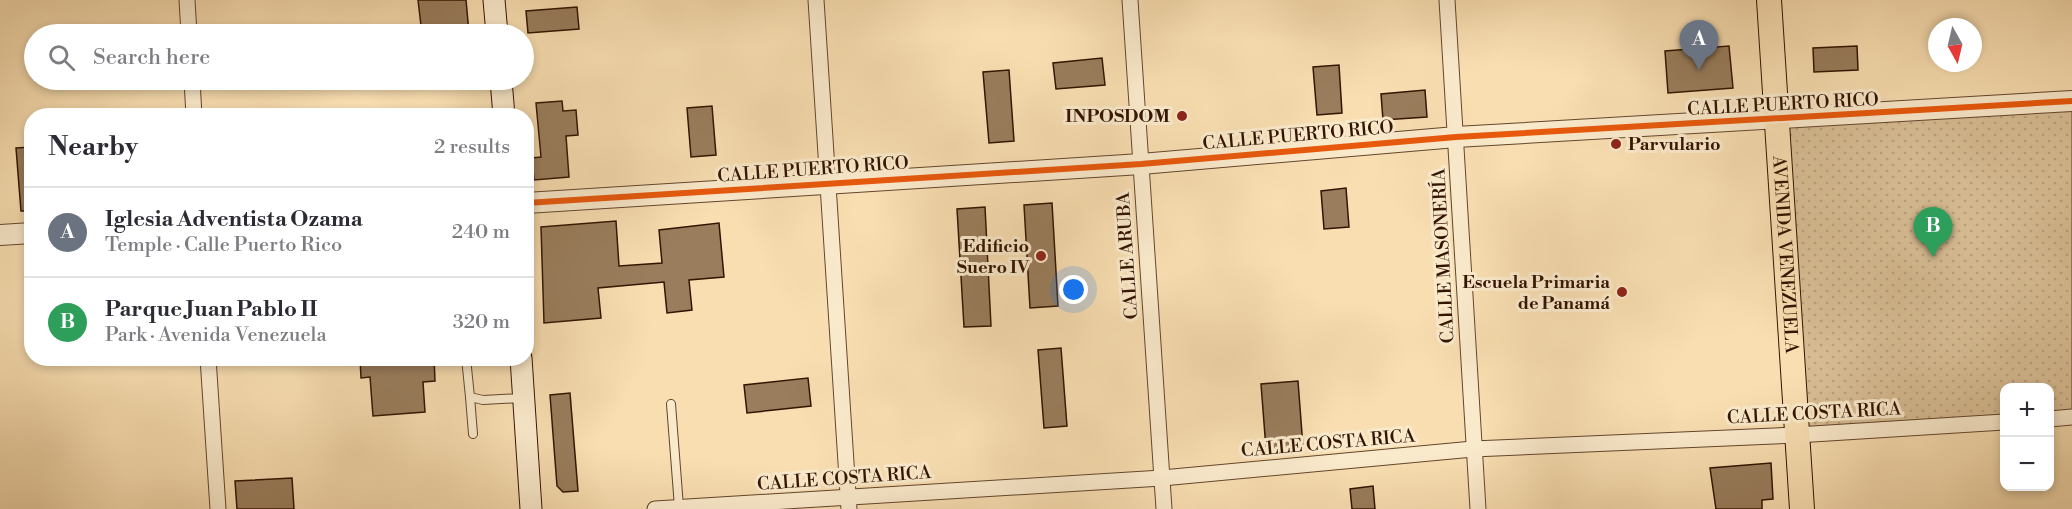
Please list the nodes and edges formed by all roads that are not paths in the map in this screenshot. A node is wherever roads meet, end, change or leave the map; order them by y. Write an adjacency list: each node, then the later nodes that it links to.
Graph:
1 (187, 0): 7 (street)
2 (494, 0): 8 (main road)
3 (816, 0): 17 (street)
4 (1130, 0): 16 (street, CALLE ARUBA)
5 (1447, 0): 15 (street, CALLE MASONERÍA)
6 (1769, 0): 14 (main road, AVENIDA VENEZUELA)
7 (188, 24)
8 (496, 24)
9 (193, 90): 12 (street)
10 (502, 90): 13 (main road)
11 (2072, 101): 14 (street, CALLE PUERTO RICO)
12 (194, 108)
13 (503, 108)
14 (1778, 119): 15 (street, CALLE PUERTO RICO); 31 (main road, AVENIDA VENEZUELA)
15 (1456, 137): 16 (street, CALLE PUERTO RICO); 32 (street, CALLE MASONERÍA)
16 (1141, 164): 17 (street, CALLE PUERTO RICO); 33 (street, CALLE ARUBA)
17 (829, 182): 18 (street, CALLE PUERTO RICO); 34 (street)
18 (534, 202)
19 (24, 234): 20 (street)
20 (0, 235)
21 (209, 366): 36 (street)
22 (467, 366): 24 (lane)
23 (522, 366): 25 (main road)
24 (470, 397): 25 (lane); 30 (lane)
25 (524, 398): 37 (main road)
26 (671, 404): 35 (lane)
27 (2072, 417): 28 (street)
28 (2054, 419)
29 (2000, 422): 31 (street, CALLE COSTA RICA)
30 (473, 434)
31 (1797, 435): 32 (street, CALLE COSTA RICA); 41 (main road, AVENIDA VENEZUELA)
32 (1473, 448): 33 (street, CALLE COSTA RICA); 40 (street, CALLE MASONERÍA)
33 (1162, 478): 34 (street, CALLE COSTA RICA); 39 (street, CALLE ARUBA)
34 (849, 503): 35 (street, CALLE COSTA RICA)
35 (679, 507): 38 (street, CALLE COSTA RICA)
36 (218, 509)
37 (531, 509)
38 (655, 509)
39 (1164, 509)
40 (1478, 509)
41 (1802, 509)

